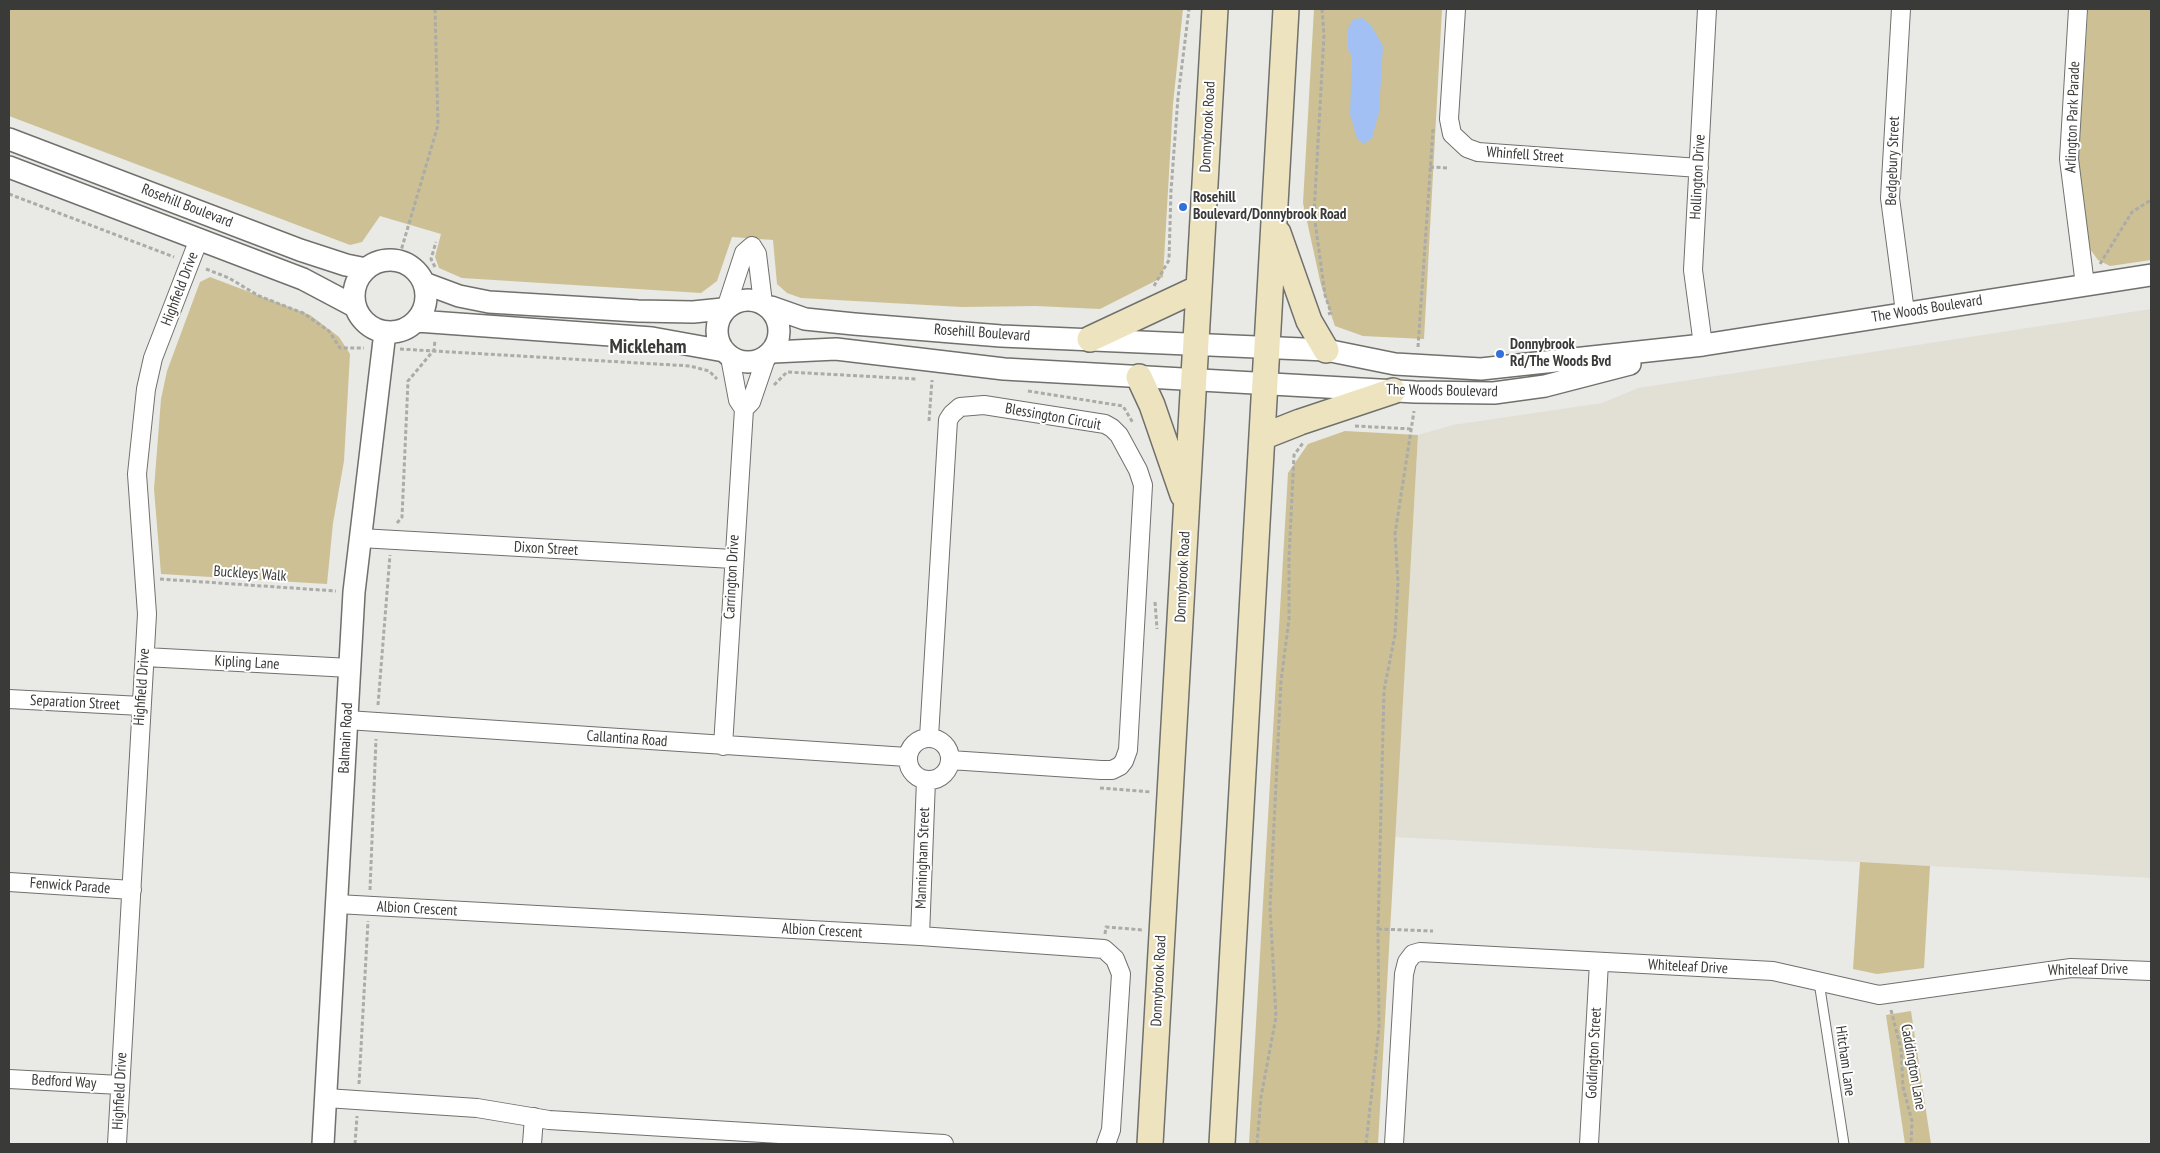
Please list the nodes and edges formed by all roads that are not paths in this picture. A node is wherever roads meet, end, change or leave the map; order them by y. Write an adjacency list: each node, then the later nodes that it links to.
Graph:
1 (1215, 9): 16 (main road, Donnybrook Road)
2 (1286, 9): 10 (main road)
3 (1456, 9): 9 (street, Whinfell Street)
4 (1707, 9): 9 (street, Hollington Drive)
5 (1901, 9): 20 (street, Bedgebury Street)
6 (2078, 9): 15 (street, Arlington Park Parade)
7 (9, 139): 12 (street, Rosehill Boulevard)
8 (9, 167): 11 (street, Rosehill Boulevard)
9 (1699, 168): 25 (street, Hollington Drive)
10 (1274, 222): 26 (main road); 27 (main road)
11 (199, 240): 18 (street, Rosehill Boulevard); 39 (street, Highfield Drive)
12 (366, 269): 14 (street); 18 (street)
13 (2151, 275): 15 (street, The Woods Boulevard)
14 (424, 283): 19 (street); 21 (street)
15 (2085, 285): 20 (street, The Woods Boulevard)
16 (1199, 288): 22 (main road); 24 (main road, Donnybrook Road)
17 (767, 305): 19 (street); 19 (street); 22 (street, Rosehill Boulevard); 29 (street)
18 (354, 306): 23 (street)
19 (725, 307): 28 (street)
20 (1905, 312): 25 (street, The Woods Boulevard)
21 (416, 321): 23 (street); 28 (street)
22 (1090, 339): 24 (street, Rosehill Boulevard)
23 (384, 340): 37 (street, Balmain Road)
24 (1196, 344): 26 (street, The Woods Boulevard); 31 (main road, Donnybrook Road)
25 (1703, 345): 27 (street, The Woods Boulevard); 33 (street, The Woods Boulevard)
26 (1268, 348): 27 (street, The Woods Boulevard); 32 (main road)
27 (1326, 350)
28 (727, 354): 29 (street); 34 (street, Carrington Drive)
29 (770, 355): 30 (street, Rosehill Boulevard); 34 (street, Carrington Drive)
30 (1139, 377): 31 (street, Rosehill Boulevard); 36 (main road)
31 (1194, 378): 32 (street, The Woods Boulevard); 36 (main road, Donnybrook Road)
32 (1266, 383): 33 (street, The Woods Boulevard); 35 (main road)
33 (1404, 391): 35 (main road)
34 (744, 409): 38 (street, Carrington Drive)
35 (1262, 438): 66 (main road)
36 (1187, 507): 65 (main road, Donnybrook Road)
37 (360, 538): 38 (street, Dixon Street); 40 (street, Balmain Road)
38 (733, 560): 45 (street, Carrington Drive)
39 (145, 657): 40 (street, Kipling Lane); 42 (street, Highfield Drive)
40 (350, 668): 43 (street, Balmain Road)
41 (9, 699): 42 (street, Separation Street)
42 (141, 706): 50 (street, Highfield Drive)
43 (347, 720): 45 (street, Callantina Road); 51 (street, Balmain Road)
44 (930, 738): 46 (street); 47 (street); 47 (street, Blessington Circuit)
45 (723, 746): 46 (street, Callantina Road)
46 (908, 757): 48 (street)
47 (950, 760): 48 (street)
48 (926, 780): 52 (street, Manningham Street)
49 (9, 882): 50 (street, Fenwick Parade)
50 (132, 890): 57 (street, Highfield Drive)
51 (337, 904): 52 (street, Albion Crescent); 58 (street, Balmain Road)
52 (920, 936): 64 (street, Albion Crescent)
53 (1599, 962): 55 (street, Whiteleaf Drive); 67 (street, Whiteleaf Drive); 68 (street, Goldington Street)
54 (2151, 971): 55 (street, Whiteleaf Drive)
55 (1820, 982): 69 (lane, Hitcham Lane)
56 (9, 1078): 57 (street, Bedford Way)
57 (120, 1085): 60 (street, Highfield Drive)
58 (326, 1098): 59 (street); 61 (street, Balmain Road)
59 (534, 1118): 62 (street); 63 (street)
60 (117, 1144)
61 (323, 1144)
62 (532, 1144)
63 (944, 1144)
64 (1106, 1144)
65 (1150, 1144)
66 (1222, 1144)
67 (1394, 1144)
68 (1589, 1144)
69 (1844, 1144)

